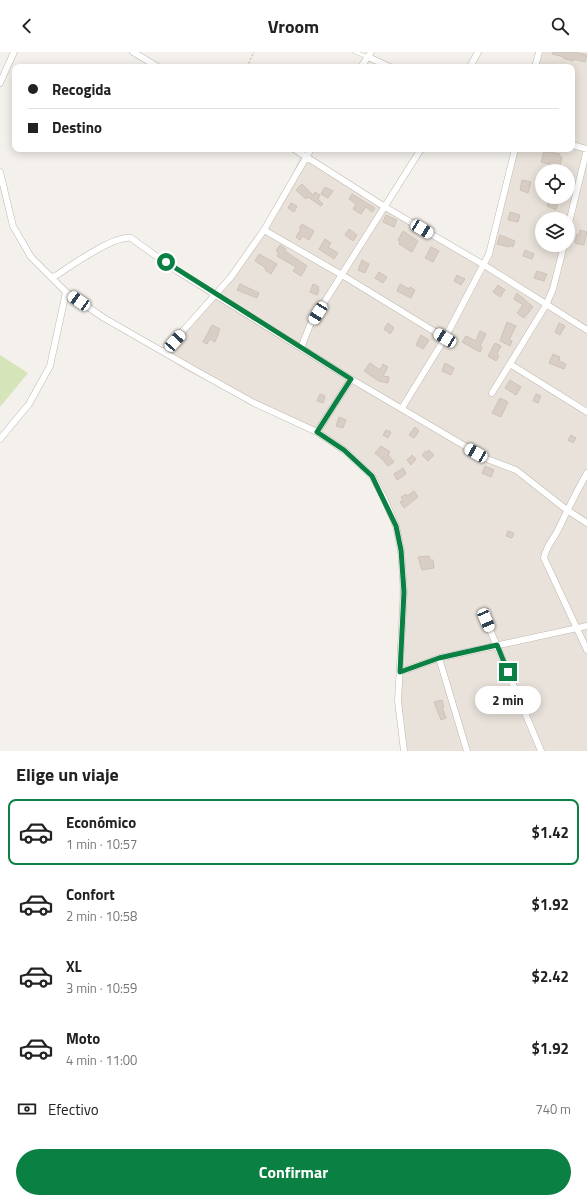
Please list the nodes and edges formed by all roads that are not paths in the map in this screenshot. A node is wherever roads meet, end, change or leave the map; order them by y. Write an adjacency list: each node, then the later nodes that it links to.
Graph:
1 (14, 52): 12 (street)
2 (133, 52): 7 (street)
3 (355, 52): 6 (lane)
4 (478, 52): 10 (street)
5 (538, 52): 11 (street)
6 (369, 54): 8 (street); 9 (street)
7 (153, 64)
8 (363, 64)
9 (385, 64)
10 (472, 64)
11 (536, 64)
12 (0, 84)
13 (575, 146): 14 (street)
14 (587, 149): 22 (street)
15 (299, 152): 19 (street)
16 (309, 152): 19 (street)
17 (419, 152): 21 (street)
18 (514, 152): 25 (street)
19 (306, 156): 21 (street); 23 (street)
20 (0, 172): 27 (street)
21 (385, 207): 25 (street); 26 (street)
22 (572, 212)
23 (264, 230): 26 (street); 29 (street)
24 (562, 252): 30 (street)
25 (484, 265): 30 (street); 32 (street)
26 (342, 275): 32 (street); 33 (street)
27 (52, 277): 28 (street); 29 (street)
28 (66, 292): 34 (street); 41 (street)
29 (216, 295): 33 (street); 34 (street)
30 (546, 305): 31 (street); 35 (street)
31 (587, 330)
32 (445, 338): 38 (street)
33 (301, 348): 36 (street)
34 (164, 352): 40 (street)
35 (510, 364): 37 (street); 39 (street)
36 (351, 379): 38 (street); 40 (street)
37 (492, 393)
38 (402, 408): 43 (street)
39 (587, 412)
40 (317, 432): 51 (street)
41 (0, 439)
42 (587, 473): 43 (street)
43 (567, 510): 44 (street); 47 (street)
44 (587, 523)
45 (488, 612): 48 (street)
46 (587, 626): 47 (street)
47 (577, 628): 48 (street); 49 (street)
48 (497, 645): 50 (street); 54 (street)
49 (587, 650)
50 (439, 658): 51 (street); 53 (street)
51 (400, 672): 52 (street)
52 (404, 751)
53 (467, 751)
54 (541, 751)

